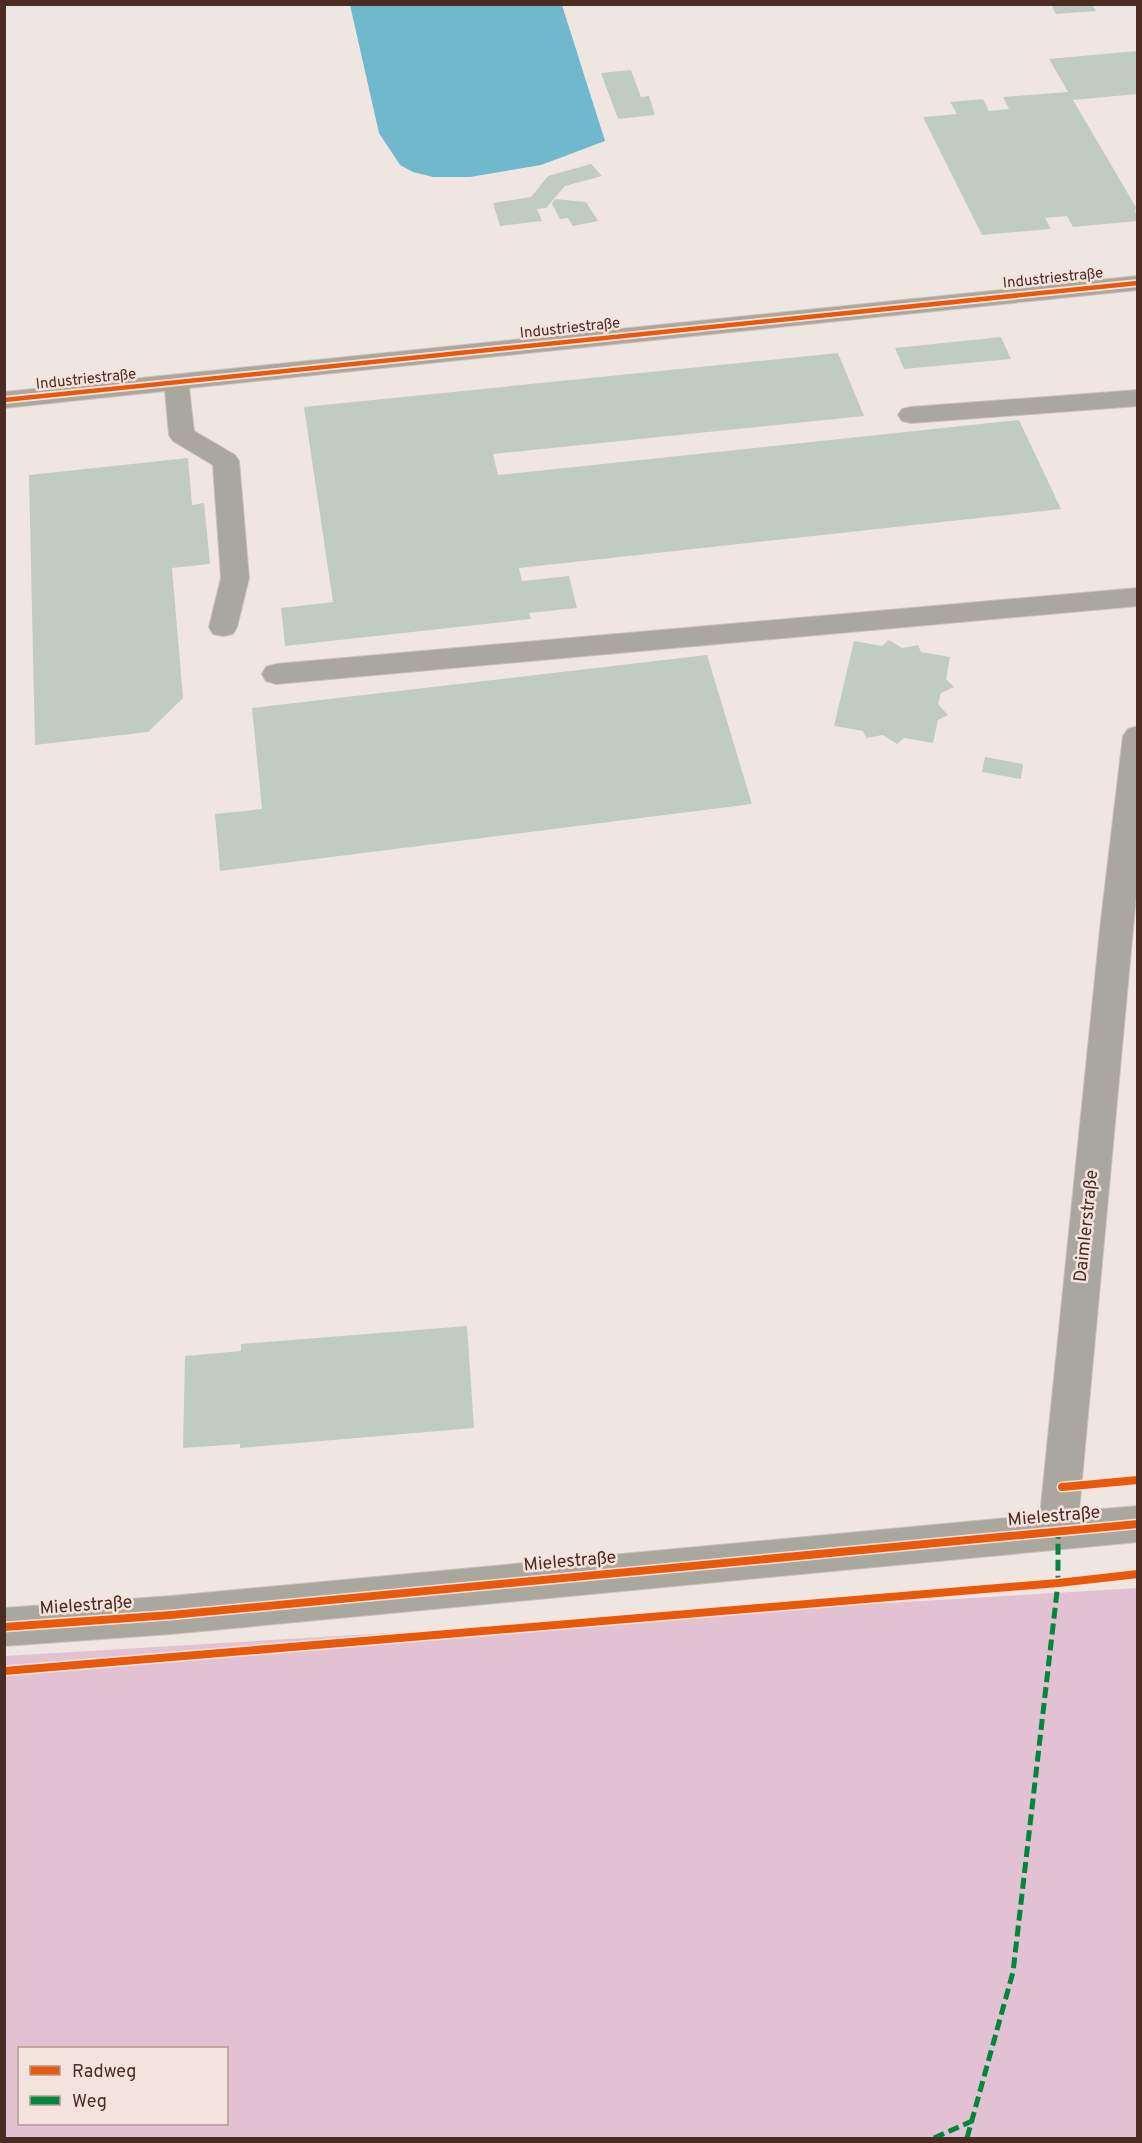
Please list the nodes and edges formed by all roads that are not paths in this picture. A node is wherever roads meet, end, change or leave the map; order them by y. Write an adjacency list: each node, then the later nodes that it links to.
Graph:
1 (1137, 283): 2 (street, Industriestraße)
2 (176, 382): 4 (street, Industriestraße); 7 (street)
3 (1137, 398): 5 (street)
4 (4, 400)
5 (911, 415)
6 (1137, 597): 8 (street)
7 (223, 627)
8 (276, 674)
9 (1137, 736): 10 (street, Daimlerstraße)
10 (1127, 920): 12 (street, Daimlerstraße)
11 (1137, 1524): 12 (street, Mielestraße)
12 (1058, 1531): 13 (street, Mielestraße)
13 (4, 1627)

